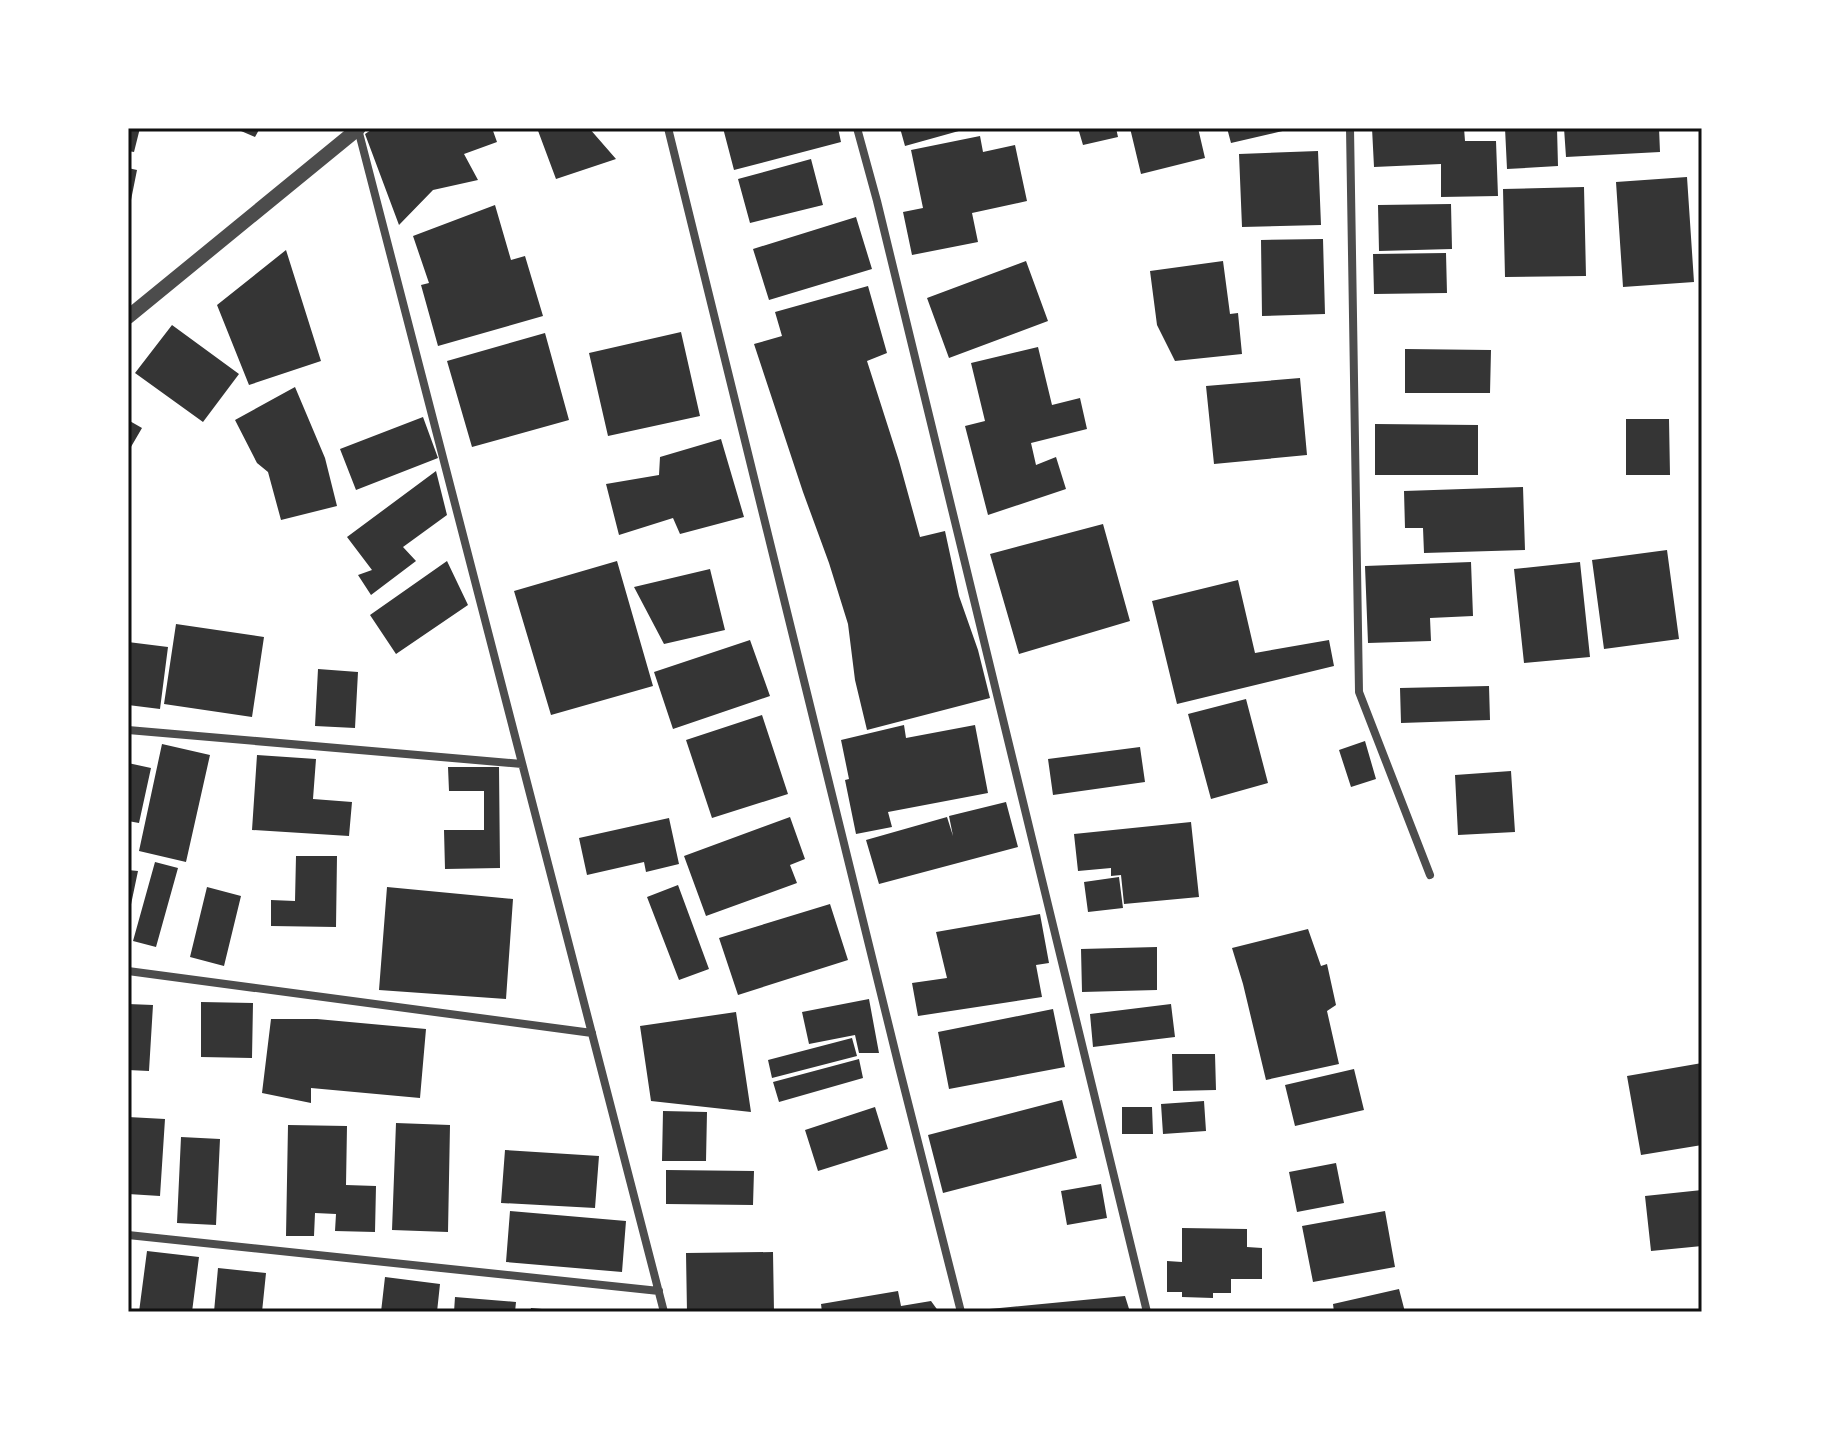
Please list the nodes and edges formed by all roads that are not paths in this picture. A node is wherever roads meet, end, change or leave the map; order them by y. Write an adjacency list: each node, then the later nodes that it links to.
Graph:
1 (359, 128): 5 (street); 7 (street)
2 (668, 128): 14 (street)
3 (857, 128): 15 (street)
4 (1350, 128): 8 (street)
5 (128, 317)
6 (128, 730): 7 (street)
7 (522, 764): 10 (street)
8 (1430, 875)
9 (128, 971): 10 (street)
10 (592, 1033): 12 (street)
11 (128, 1235): 12 (street)
12 (659, 1291): 13 (street)
13 (664, 1312)
14 (961, 1312)
15 (1147, 1312)

